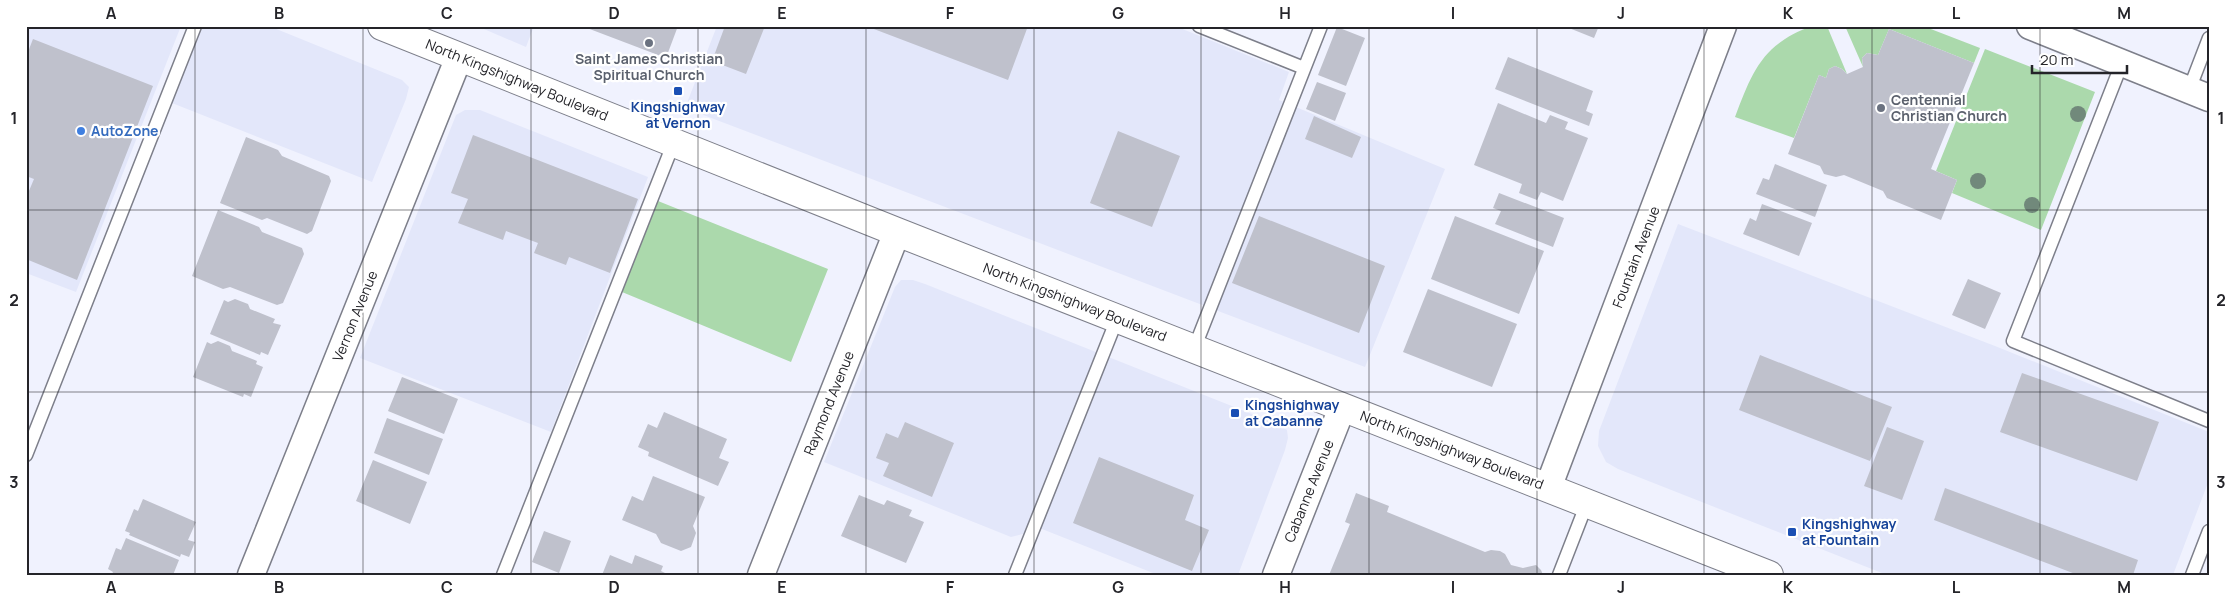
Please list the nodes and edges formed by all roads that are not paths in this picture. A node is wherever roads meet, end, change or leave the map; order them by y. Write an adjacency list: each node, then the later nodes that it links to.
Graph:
1 (195, 26): 18 (lane)
2 (382, 26): 8 (main road, North Kingshighway Boulevard)
3 (1199, 26): 10 (lane)
4 (1321, 26): 10 (lane)
5 (1723, 26): 19 (street, Fountain Avenue)
6 (2030, 26): 9 (street)
7 (2209, 38): 11 (lane)
8 (459, 58): 12 (main road, North Kingshighway Boulevard); 22 (street, Vernon Avenue)
9 (2122, 63): 11 (street); 17 (lane)
10 (1304, 68): 15 (lane)
11 (2199, 94)
12 (674, 142): 13 (main road, North Kingshighway Boulevard); 23 (lane)
13 (897, 232): 14 (main road, North Kingshighway Boulevard); 24 (street, Raymond Avenue)
14 (1117, 318): 15 (main road, North Kingshighway Boulevard); 25 (lane)
15 (1194, 349): 16 (main road, North Kingshighway Boulevard)
16 (1342, 408): 19 (main road, North Kingshighway Boulevard); 26 (street, Cabanne Avenue)
17 (2209, 421)
18 (26, 455)
19 (1548, 488): 20 (main road, North Kingshighway Boulevard)
20 (1587, 503): 27 (lane); 28 (main road, North Kingshighway Boulevard)
21 (2209, 531): 29 (lane)
22 (252, 575)
23 (503, 575)
24 (761, 575)
25 (1015, 575)
26 (1276, 575)
27 (1559, 575)
28 (1769, 575)
29 (2192, 575)

